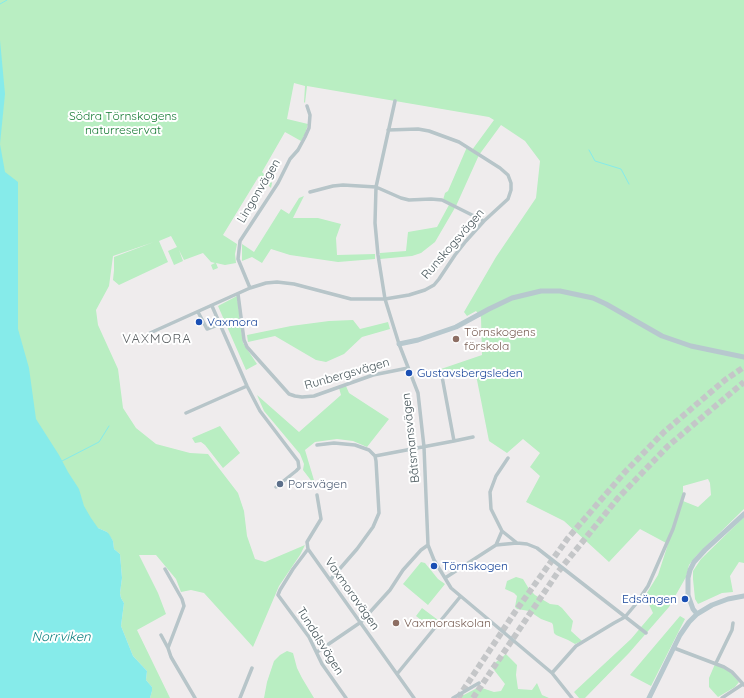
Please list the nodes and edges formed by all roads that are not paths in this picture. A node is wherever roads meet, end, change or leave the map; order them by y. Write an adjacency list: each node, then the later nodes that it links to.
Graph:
1 (395, 100): 3 (street, Båtsmansvägen)
2 (307, 106): 7 (street, Lingonvägen)
3 (388, 130): 4 (street, Båtsmansvägen); 6 (street, Runskogsvägen)
4 (376, 187): 5 (street); 6 (street); 9 (street, Båtsmansvägen)
5 (310, 192)
6 (484, 221): 9 (street, Runskogsvägen)
7 (250, 288): 8 (street, Runskogsvägen); 9 (street, Runskogsvägen)
8 (238, 294): 10 (street, Runskogsvägen); 16 (street, Runbergsvägen)
9 (385, 299): 14 (street, Båtsmansvägen)
10 (212, 306): 11 (street); 12 (street)
11 (198, 312): 12 (street); 13 (street)
12 (220, 324): 18 (street)
13 (150, 333)
14 (399, 344): 15 (street); 16 (street, Båtsmansvägen)
15 (744, 357)
16 (408, 368): 23 (street, Båtsmansvägen)
17 (441, 371): 21 (street)
18 (247, 386): 19 (street); 26 (street)
19 (186, 413)
20 (473, 437): 21 (street)
21 (454, 441): 23 (street)
22 (317, 445): 24 (street)
23 (424, 447): 24 (street); 32 (street, Båtsmansvägen)
24 (375, 456): 37 (street)
25 (508, 458): 30 (street)
26 (276, 487)
27 (684, 494): 41 (street)
28 (317, 496): 34 (street)
29 (744, 514): 40 (street)
30 (502, 532): 31 (street); 33 (street)
31 (518, 543): 33 (street); 41 (street)
32 (428, 545): 36 (street, Båtsmansvägen); 42 (street)
33 (496, 545): 36 (street)
34 (308, 549): 37 (street, Vaxmoravägen); 48 (street, Tundalsvägen)
35 (165, 569): 46 (street)
36 (445, 578): 38 (street, Båtsmansvägen)
37 (330, 580): 42 (street, Vaxmoravägen)
38 (460, 596): 51 (street, Båtsmansvägen); 52 (street)
39 (744, 596): 40 (street)
40 (697, 614): 47 (street)
41 (625, 617): 44 (street); 51 (street)
42 (361, 622): 48 (street); 52 (street, Vaxmoravägen)
43 (733, 623): 49 (street)
44 (646, 633)
45 (161, 635): 46 (street)
46 (168, 648): 55 (street)
47 (674, 648): 49 (street); 61 (street)
48 (316, 652): 57 (street, Tundalsvägen)
49 (716, 663): 54 (street)
50 (252, 668): 56 (street)
51 (552, 673): 60 (street, Båtsmansvägen)
52 (397, 674): 58 (street, Vaxmoravägen)
53 (479, 683): 59 (street)
54 (744, 685): 62 (street)
55 (195, 698)
56 (240, 698)
57 (346, 698)
58 (414, 698)
59 (453, 698)
60 (572, 698)
61 (649, 698)
62 (722, 698)

